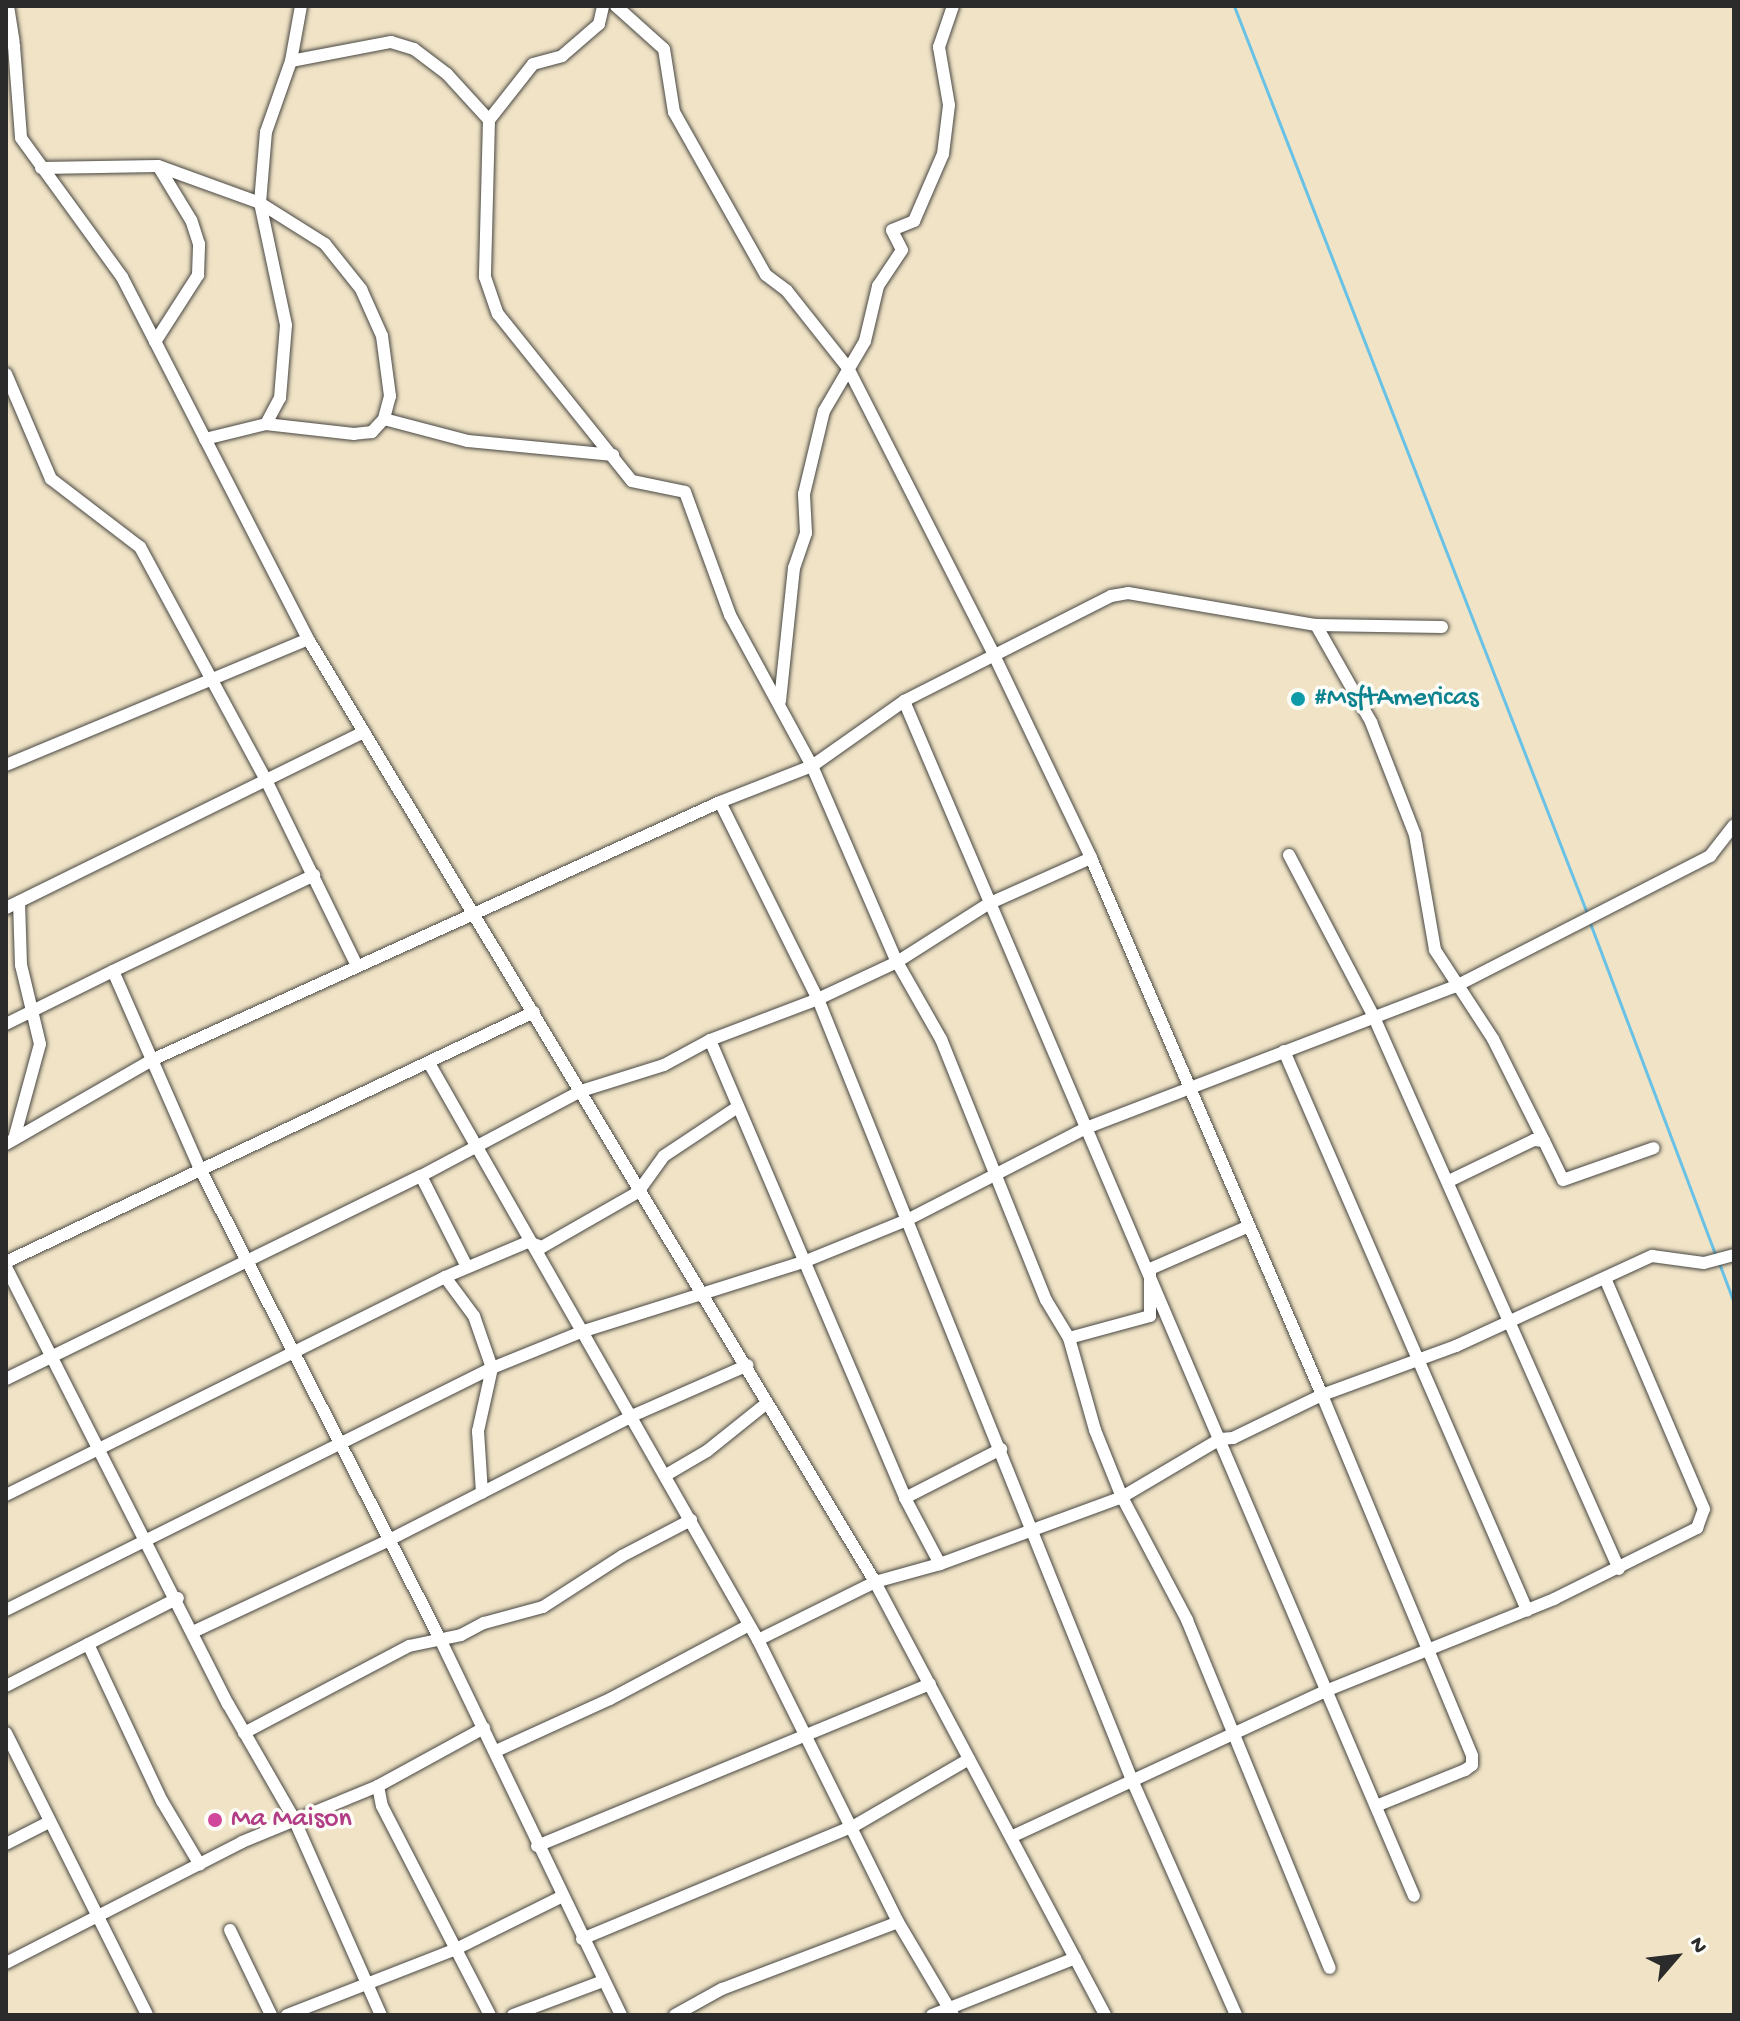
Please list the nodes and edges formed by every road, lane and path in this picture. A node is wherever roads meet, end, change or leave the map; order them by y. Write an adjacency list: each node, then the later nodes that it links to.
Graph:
1 (8, 6): 7 (street)
2 (301, 6): 8 (street)
3 (603, 6): 9 (street)
4 (616, 6): 16 (street)
5 (953, 6): 16 (street)
6 (6, 35): 7 (street)
7 (14, 46): 10 (street)
8 (291, 61): 9 (street); 14 (street)
9 (489, 120): 21 (street)
10 (21, 138): 11 (street); 13 (street)
11 (6, 144)
12 (158, 166): 13 (street); 14 (street); 15 (street)
13 (41, 168): 15 (street)
14 (260, 203): 18 (street); 19 (street)
15 (155, 342): 20 (street)
16 (848, 368): 25 (street); 28 (street)
17 (6, 374): 26 (street)
18 (384, 419): 19 (street); 21 (street)
19 (266, 424): 20 (street)
20 (205, 439): 24 (street)
21 (613, 455): 28 (street)
22 (1316, 625): 23 (street); 25 (street); 45 (street)
23 (1442, 627)
24 (308, 639): 26 (street); 29 (street)
25 (993, 653): 27 (street); 36 (street)
26 (209, 680): 30 (street); 32 (street)
27 (904, 701): 31 (street); 39 (street)
28 (780, 702): 31 (street)
29 (364, 732): 32 (street); 41 (street)
30 (6, 765)
31 (812, 766): 33 (street); 42 (street)
32 (265, 778): 37 (street); 38 (street)
33 (720, 802): 41 (street); 46 (street)
34 (1734, 825): 45 (street)
35 (1289, 855): 49 (street)
36 (1091, 858): 39 (street); 55 (street)
37 (314, 875): 43 (street); 44 (street)
38 (19, 902): 40 (street); 47 (street)
39 (988, 904): 42 (street); 58 (street)
40 (6, 908)
41 (474, 914): 43 (street); 48 (street)
42 (897, 962): 46 (street); 64 (street)
43 (357, 966): 53 (street)
44 (113, 971): 47 (street); 53 (street)
45 (1454, 987): 49 (street); 60 (street)
46 (818, 999): 51 (street); 68 (street)
47 (29, 1012): 50 (street); 59 (street)
48 (534, 1012): 54 (street); 56 (street)
49 (1373, 1015): 52 (street); 66 (street)
50 (6, 1024)
51 (710, 1040): 56 (street); 57 (street)
52 (1284, 1051): 55 (street); 85 (street)
53 (154, 1059): 59 (street); 63 (street)
54 (429, 1063): 62 (street); 63 (street)
55 (1190, 1090): 58 (street); 69 (street)
56 (581, 1091): 62 (street); 67 (street)
57 (736, 1108): 67 (street); 73 (street)
58 (1086, 1128): 64 (street); 76 (street)
59 (10, 1141)
60 (1544, 1141): 61 (street); 66 (street)
61 (1654, 1148)
62 (474, 1149): 65 (street); 70 (street)
63 (199, 1167): 72 (street); 74 (street)
64 (998, 1174): 68 (street); 82 (street)
65 (421, 1176): 72 (street); 75 (street)
66 (1449, 1181): 80 (street)
67 (638, 1192): 70 (street); 79 (street)
68 (907, 1220): 73 (street); 95 (street)
69 (1249, 1226): 76 (street); 89 (street)
70 (528, 1242): 75 (street); 81 (street)
71 (1734, 1255): 78 (street)
72 (246, 1259): 83 (street); 84 (street)
73 (806, 1261): 79 (street); 100 (street)
74 (6, 1265): 84 (street)
75 (467, 1267): 77 (street)
76 (1150, 1269): 82 (street); 92 (street)
77 (445, 1277): 83 (street); 87 (street)
78 (1605, 1278): 80 (street); 106 (street)
79 (704, 1294): 81 (street); 86 (street)
80 (1512, 1321): 85 (street); 106 (street)
81 (581, 1332): 87 (street); 91 (street)
82 (1069, 1338): 99 (street)
83 (293, 1352): 93 (street); 94 (street)
84 (52, 1356): 88 (street); 94 (street)
85 (1418, 1358): 89 (street); 110 (street)
86 (748, 1365): 90 (street); 91 (street)
87 (492, 1368): 93 (street); 97 (street)
88 (6, 1379)
89 (1322, 1395): 92 (street); 116 (street)
90 (767, 1403): 96 (street); 107 (street)
91 (634, 1415): 96 (street); 97 (street)
92 (1220, 1439): 99 (street); 119 (street)
93 (342, 1446): 103 (street); 104 (street)
94 (100, 1449): 98 (street); 104 (street)
95 (1001, 1449): 100 (street); 102 (street)
96 (666, 1475): 101 (street)
97 (482, 1493): 103 (street)
98 (6, 1495)
99 (1122, 1497): 102 (street); 124 (street)
100 (905, 1498): 105 (street)
101 (691, 1520): 111 (street); 114 (street)
102 (1035, 1531): 105 (street); 127 (street)
103 (389, 1540): 112 (street); 114 (street)
104 (148, 1542): 108 (street); 109 (street)
105 (940, 1564): 107 (street)
106 (1619, 1569): 110 (street)
107 (875, 1582): 113 (street); 117 (street)
108 (178, 1598): 112 (street); 115 (street)
109 (6, 1610)
110 (1527, 1610): 116 (street)
111 (749, 1625): 113 (street); 125 (street)
112 (195, 1631): 122 (street)
113 (758, 1640): 123 (street)
114 (441, 1641): 120 (street); 122 (street)
115 (88, 1644): 118 (street); 136 (street)
116 (1426, 1649): 119 (street); 129 (street)
117 (930, 1684): 123 (street); 126 (street)
118 (6, 1686)
119 (1328, 1690): 124 (street); 129 (street)
120 (484, 1728): 125 (street); 128 (street)
121 (6, 1733): 131 (street)
122 (244, 1733): 130 (street)
123 (808, 1735): 132 (street); 135 (street)
124 (1232, 1738): 127 (street); 146 (street)
125 (496, 1751): 135 (street)
126 (969, 1759): 132 (street); 133 (street)
127 (1132, 1780): 133 (street); 160 (street)
128 (378, 1786): 130 (street); 143 (street)
129 (1376, 1806): 138 (street)
130 (294, 1819): 136 (street); 148 (street)
131 (49, 1822): 134 (street); 139 (street)
132 (854, 1826): 140 (street); 142 (street)
133 (1011, 1837): 144 (street)
134 (6, 1844)
135 (537, 1846): 137 (street)
136 (200, 1865): 139 (street)
137 (563, 1896): 142 (street); 143 (street)
138 (1414, 1896)
139 (99, 1919): 145 (street); 150 (street)
140 (898, 1922): 149 (street); 157 (street)
141 (230, 1930): 151 (street)
142 (582, 1939): 147 (street)
143 (456, 1949): 148 (street); 154 (street)
144 (1075, 1958): 149 (street); 159 (street)
145 (6, 1963)
146 (1330, 1968)
147 (603, 1981): 155 (street); 156 (street)
148 (367, 1986): 152 (street); 153 (street)
149 (951, 2011): 158 (street)
150 (147, 2015)
151 (271, 2015)
152 (287, 2015)
153 (381, 2015)
154 (490, 2015)
155 (513, 2015)
156 (621, 2015)
157 (675, 2015)
158 (932, 2015)
159 (1105, 2015)
160 (1236, 2015)

